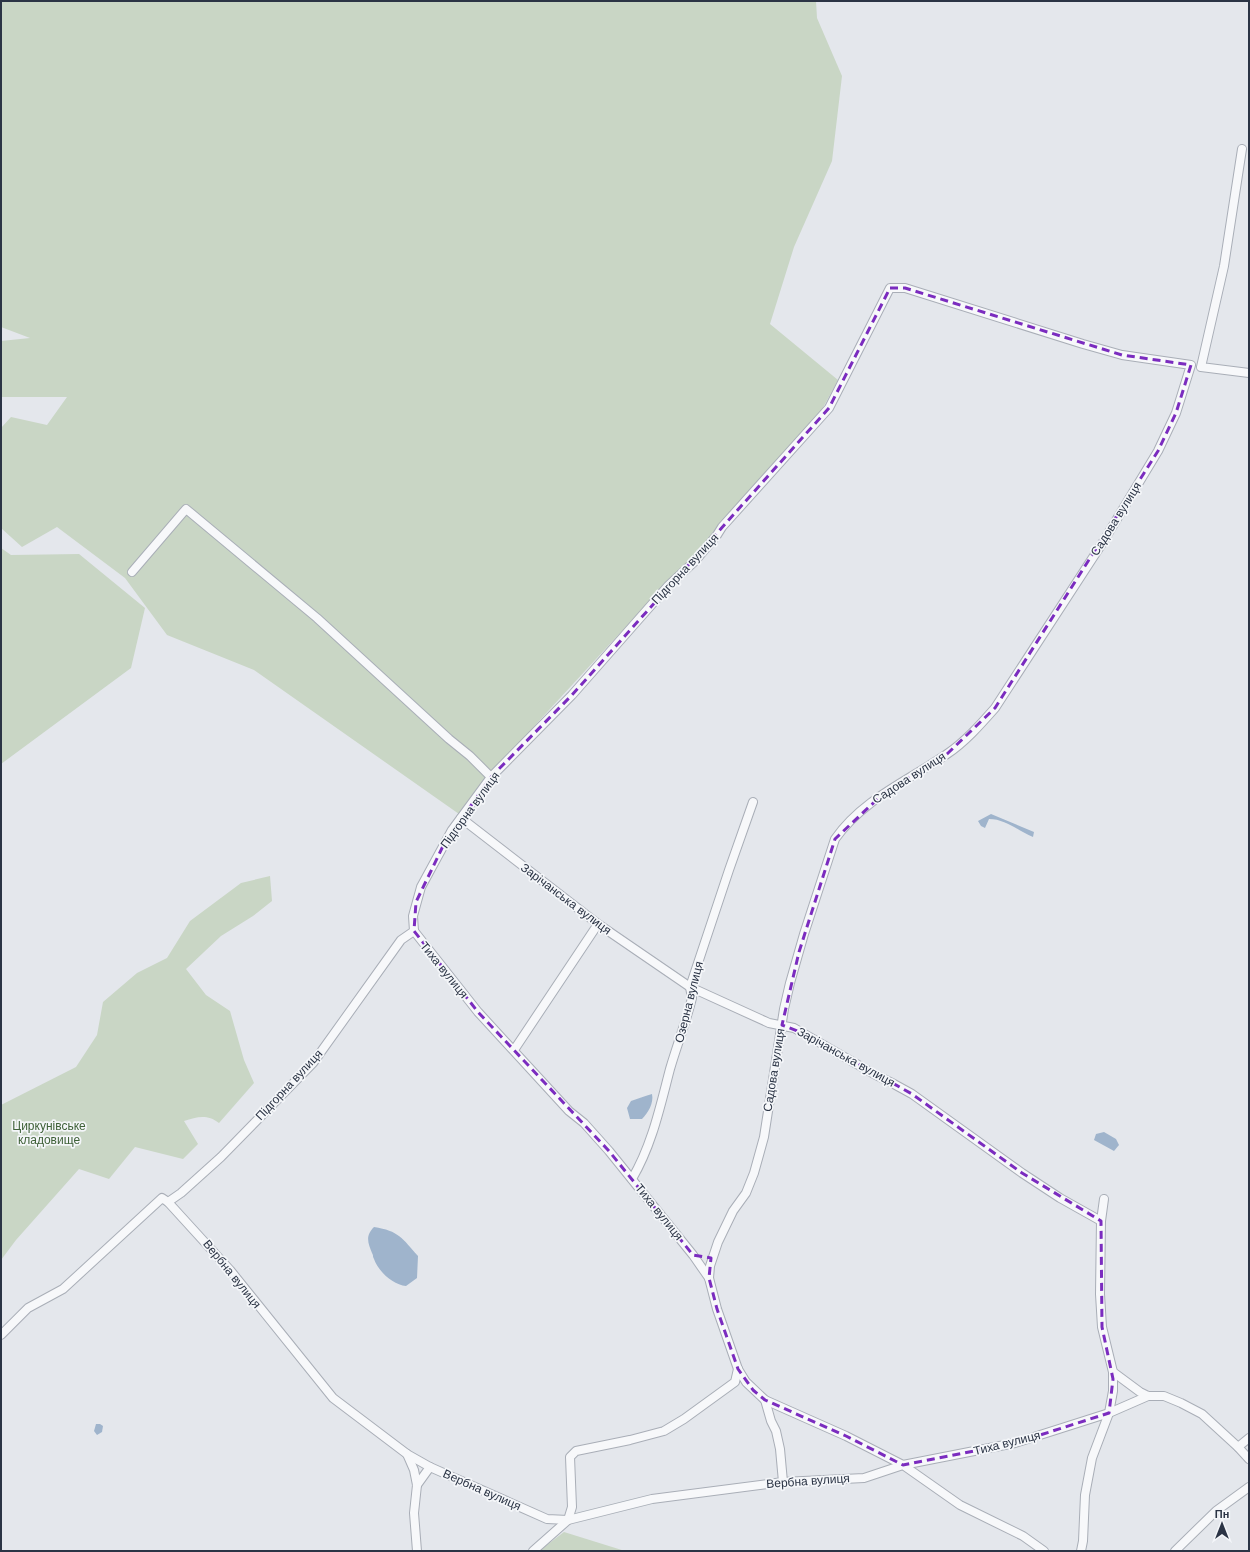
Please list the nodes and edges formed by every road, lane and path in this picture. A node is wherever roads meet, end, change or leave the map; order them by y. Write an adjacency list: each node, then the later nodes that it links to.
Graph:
1 (1242, 149): 3 (street)
2 (1190, 364): 5 (street, Підгорна вулиця); 11 (street, Садова вулиця)
3 (1249, 373)
4 (132, 572): 5 (street)
5 (491, 777): 7 (street, Підгорна вулиця)
6 (753, 802): 10 (street, Озерна вулиця)
7 (461, 818): 8 (street, Зарічанська вулиця); 9 (street, Підгорна вулиця)
8 (598, 924): 10 (street, Зарічанська вулиця); 12 (street)
9 (414, 931): 12 (street, Тиха вулиця); 15 (street, Підгорна вулиця)
10 (690, 988): 11 (street, Зарічанська вулиця); 13 (street, Озерна вулиця)
11 (782, 1025): 16 (street, Зарічанська вулиця); 18 (street, Садова вулиця)
12 (514, 1050): 13 (street, Тиха вулиця)
13 (632, 1179): 17 (street, Тиха вулиця)
14 (1104, 1199): 16 (street)
15 (168, 1202): 20 (street, Підгорна вулиця); 28 (street, Вербна вулиця)
16 (1101, 1221): 22 (street)
17 (693, 1255): 18 (street); 19 (street, Тиха вулиця)
18 (713, 1257): 19 (street, Садова вулиця)
19 (709, 1278): 21 (street, Тиха вулиця)
20 (1, 1335)
21 (738, 1369): 24 (street, Тиха вулиця); 35 (street)
22 (1113, 1372): 23 (street); 25 (street)
23 (1148, 1396): 25 (street, Тиха вулиця); 27 (street)
24 (765, 1400): 30 (street, Тиха вулиця); 32 (street)
25 (1109, 1413): 30 (street, Тиха вулиця); 39 (street)
26 (1249, 1438): 27 (street)
27 (1238, 1447): 29 (street)
28 (407, 1454): 31 (street, Вербна вулиця); 33 (street)
29 (1249, 1459)
30 (903, 1465): 32 (street, Вербна вулиця); 38 (street, Тиха вулиця)
31 (430, 1467): 33 (street); 35 (street, Вербна вулиця)
32 (783, 1482): 35 (street, Вербна вулиця)
33 (417, 1485): 36 (street)
34 (1249, 1487): 40 (street)
35 (568, 1520): 37 (street)
36 (417, 1551)
37 (532, 1551)
38 (1044, 1551)
39 (1080, 1551)
40 (1175, 1551)

